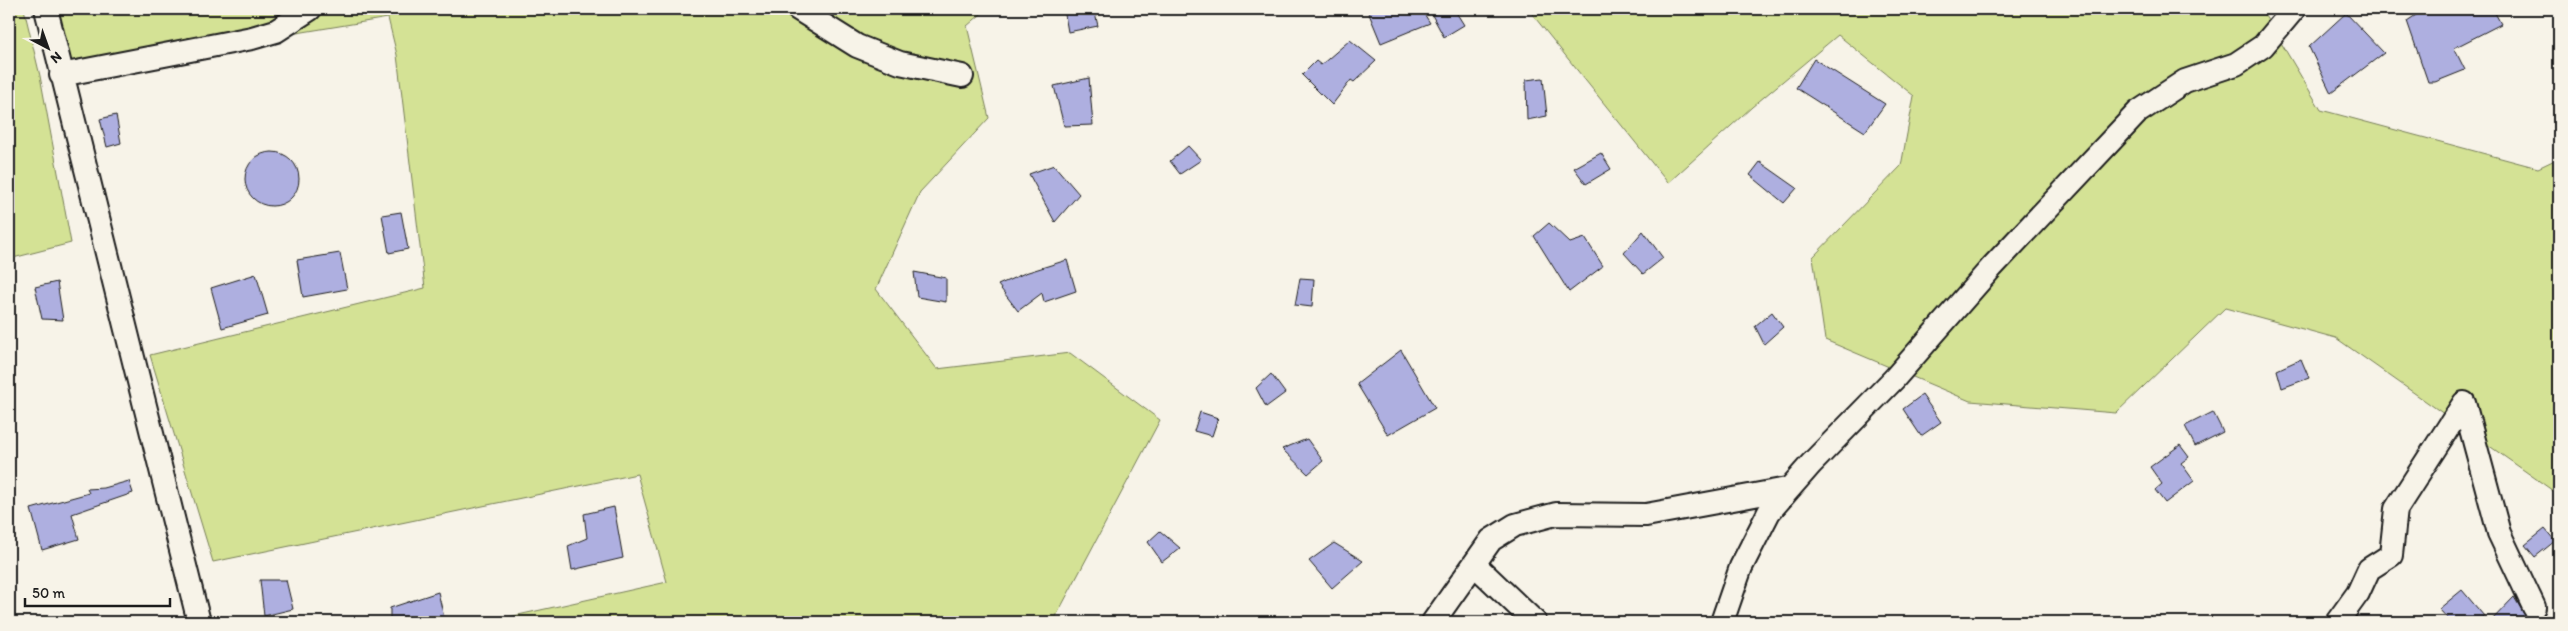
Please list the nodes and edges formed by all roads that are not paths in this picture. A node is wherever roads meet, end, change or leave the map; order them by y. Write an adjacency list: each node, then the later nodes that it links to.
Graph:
1 (46, 9): 5 (street)
2 (310, 9): 5 (street)
3 (798, 9): 6 (street)
4 (2294, 9): 7 (street)
5 (61, 75): 10 (street)
6 (962, 76)
7 (1787, 490): 8 (street); 13 (street)
8 (1474, 564): 11 (street); 12 (street)
9 (2534, 607): 14 (street)
10 (199, 622)
11 (1433, 622)
12 (1535, 622)
13 (1722, 622)
14 (2337, 622)

